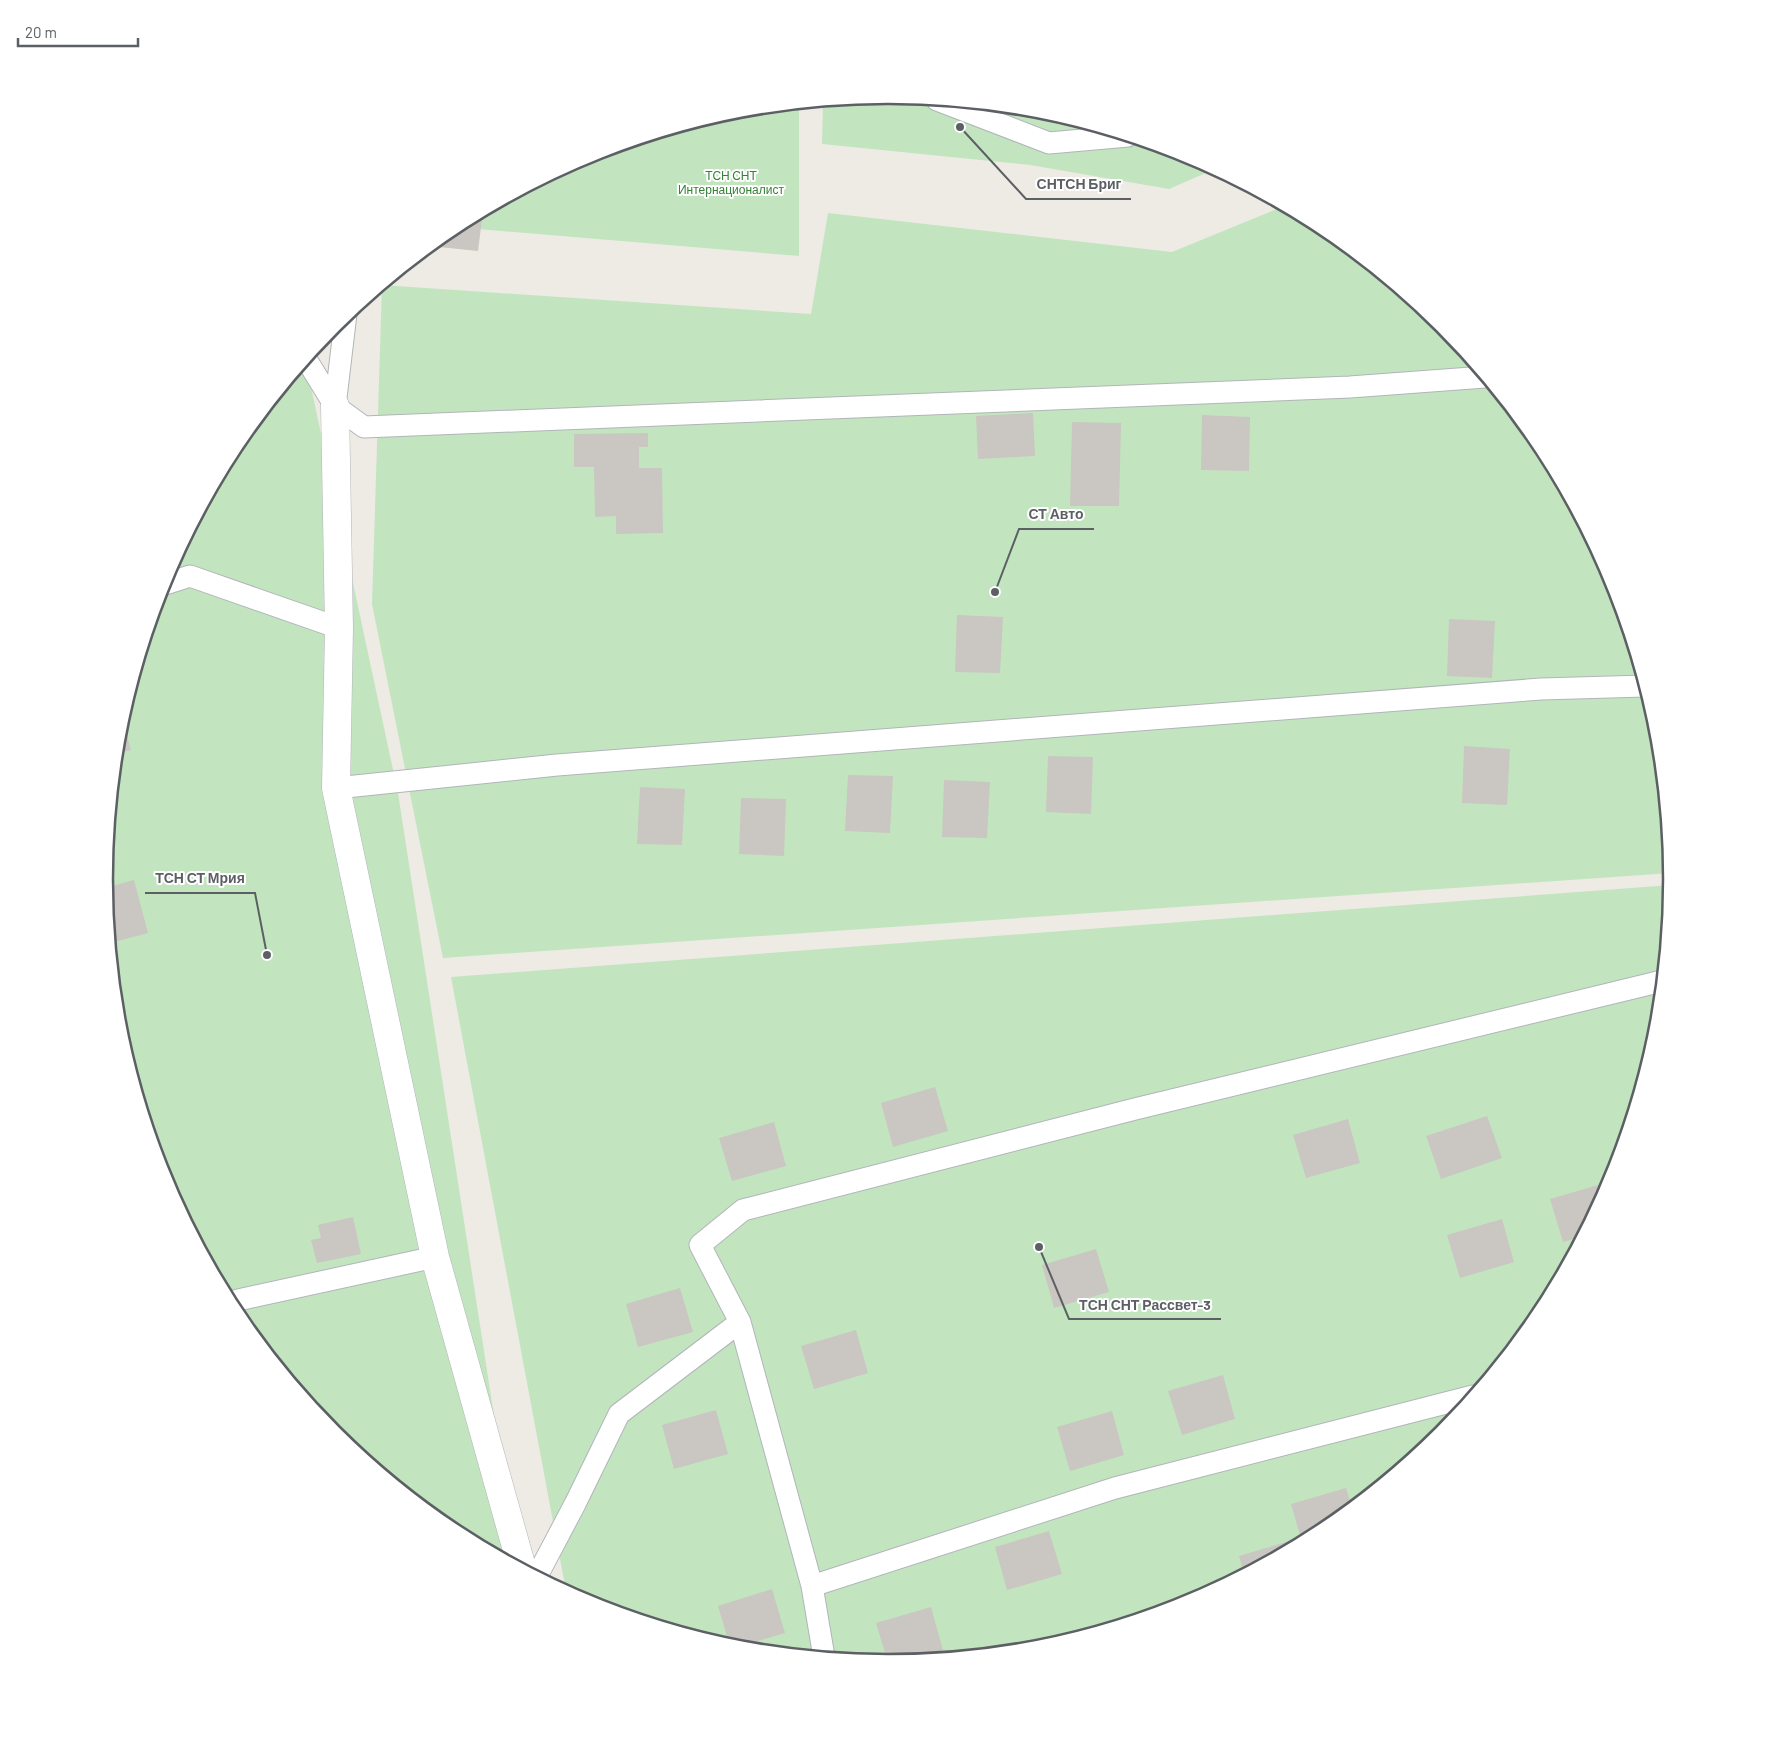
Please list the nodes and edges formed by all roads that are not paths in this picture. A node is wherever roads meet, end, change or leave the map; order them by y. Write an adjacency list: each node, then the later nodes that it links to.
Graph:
1 (954, 106): 2 (lane)
2 (1113, 137)
3 (344, 327): 6 (lane)
4 (309, 364): 6 (lane)
5 (1479, 378): 6 (lane)
6 (335, 406): 8 (street)
7 (172, 582): 8 (lane)
8 (339, 628): 10 (street)
9 (1639, 686): 10 (lane)
10 (336, 788): 12 (street)
11 (1657, 982): 14 (lane)
12 (435, 1257): 13 (lane); 16 (street)
13 (237, 1300)
14 (740, 1322): 17 (lane); 18 (lane)
15 (1463, 1399): 18 (lane)
16 (520, 1561)
17 (540, 1571)
18 (812, 1586): 19 (lane)
19 (823, 1652)

